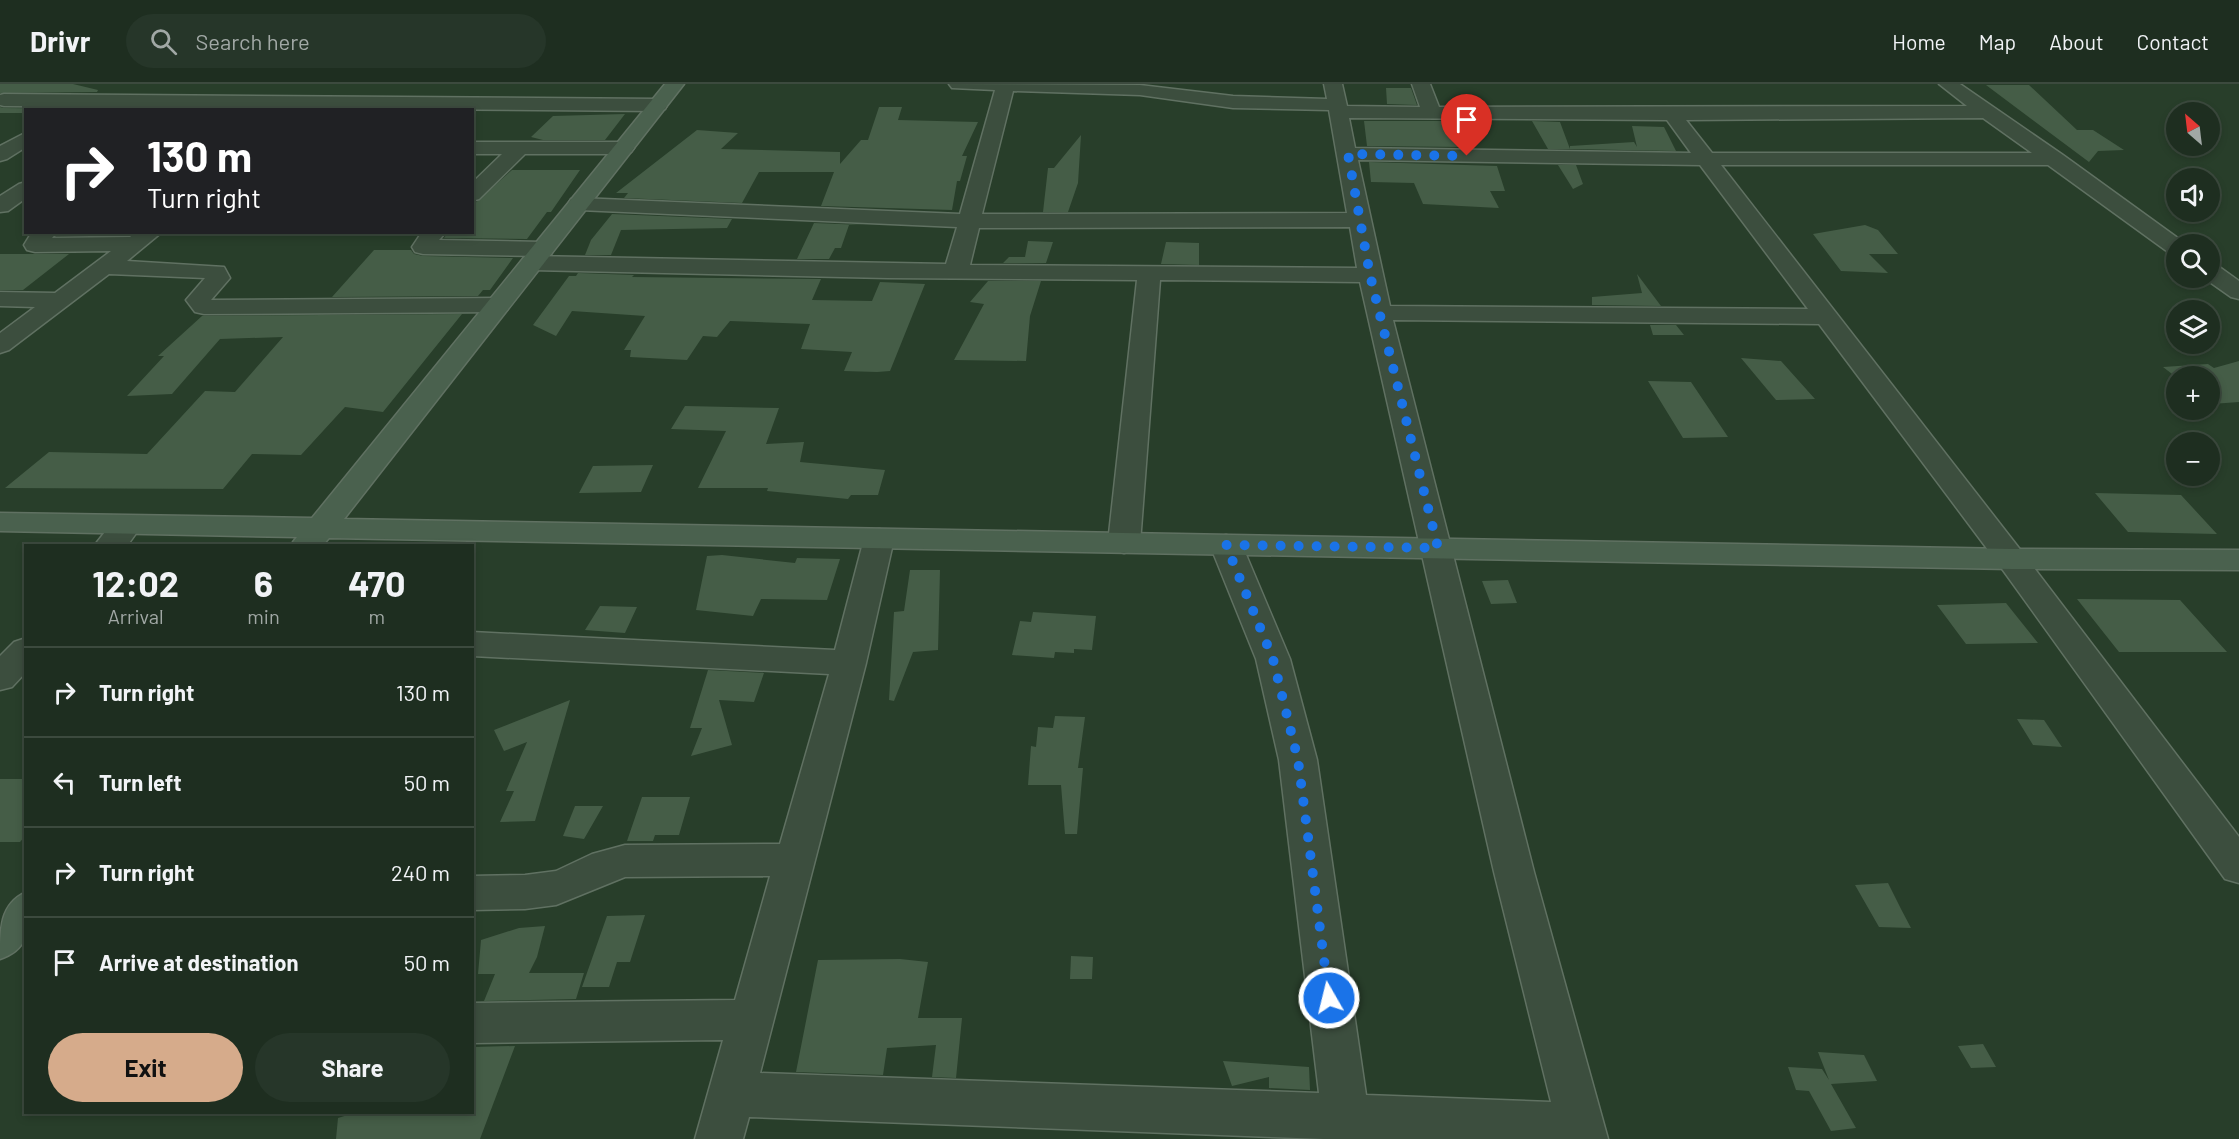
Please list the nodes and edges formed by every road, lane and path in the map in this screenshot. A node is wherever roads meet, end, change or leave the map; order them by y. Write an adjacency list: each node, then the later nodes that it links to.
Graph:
1 (34, 84): 11 (street)
2 (283, 84): 12 (street)
3 (371, 84): 13 (street)
4 (573, 84): 14 (street)
5 (675, 84): 15 (street)
6 (958, 84): 7 (street)
7 (1006, 84): 10 (street); 37 (street)
8 (1421, 84): 19 (street)
9 (1948, 84): 18 (street)
10 (1337, 100): 19 (street); 26 (street)
11 (2, 101): 12 (street)
12 (258, 102): 16 (street)
13 (346, 103): 16 (street); 17 (street)
14 (554, 105): 15 (street); 17 (street)
15 (658, 105): 25 (street)
16 (320, 106)
17 (414, 106)
18 (1990, 112): 20 (street); 29 (street)
19 (1432, 113): 20 (street)
20 (1672, 114): 28 (street)
21 (0, 140): 22 (street)
22 (24, 140): 27 (street)
23 (474, 148): 24 (street)
24 (519, 148): 25 (street); 31 (street)
25 (624, 148): 32 (street)
26 (1348, 154): 28 (street); 36 (street)
27 (0, 155)
28 (1707, 159): 29 (street); 53 (street)
29 (2055, 159): 41 (street)
30 (24, 189): 33 (street)
31 (474, 193)
32 (579, 204): 37 (street); 42 (street)
33 (0, 206)
34 (0, 212): 35 (street)
35 (24, 213)
36 (1360, 220): 37 (street); 46 (street)
37 (969, 221): 44 (street)
38 (44, 234): 40 (street)
39 (433, 234): 42 (street)
40 (143, 238): 43 (street)
41 (2166, 240)
42 (537, 256): 44 (street); 51 (street)
43 (105, 267): 50 (street); 51 (street)
44 (956, 272): 45 (street)
45 (1149, 274): 46 (street); 59 (street)
46 (1370, 275): 52 (street)
47 (2220, 278): 48 (street)
48 (2239, 292)
49 (0, 299): 50 (street)
50 (61, 300): 54 (street)
51 (498, 305): 57 (street)
52 (1380, 313): 53 (street); 61 (street)
53 (1828, 317): 62 (street)
54 (0, 345)
55 (0, 522): 56 (street)
56 (118, 535): 57 (street)
57 (312, 537): 58 (street)
58 (879, 539): 59 (street); 66 (street)
59 (1124, 543): 60 (street)
60 (1226, 545): 61 (street); 76 (street)
61 (1438, 548): 62 (street); 77 (street)
62 (2010, 559): 63 (street); 69 (street)
63 (2239, 560)
64 (474, 644): 66 (street)
65 (24, 652): 67 (street)
66 (849, 663): 68 (street)
67 (0, 678)
68 (795, 860): 70 (street); 73 (street)
69 (2239, 867)
70 (474, 893)
71 (24, 911): 72 (street)
72 (0, 941)
73 (751, 1020): 74 (street); 75 (street)
74 (474, 1023)
75 (731, 1094): 76 (street); 78 (street)
76 (1345, 1116): 77 (street)
77 (1583, 1133)
78 (719, 1139)

